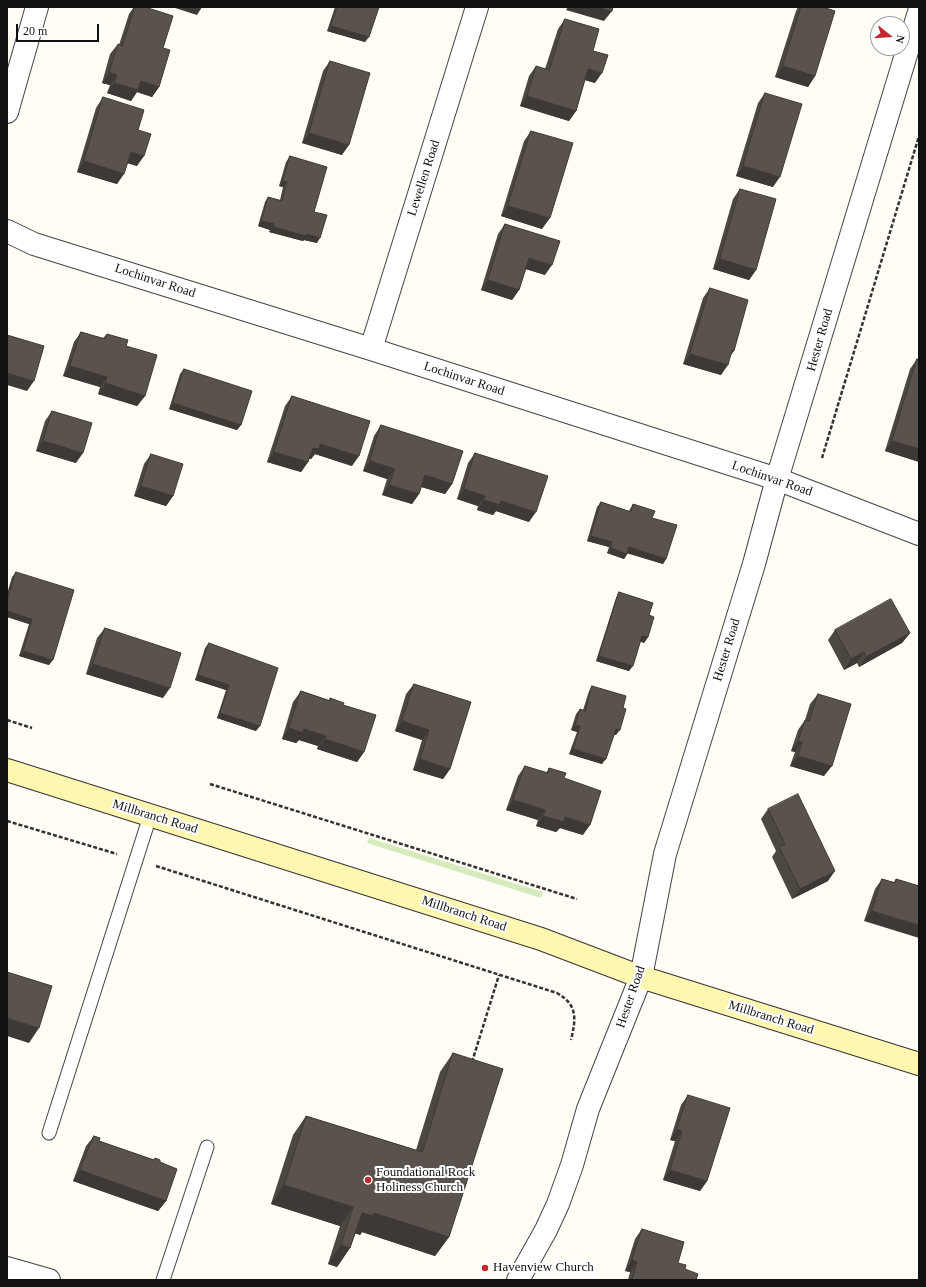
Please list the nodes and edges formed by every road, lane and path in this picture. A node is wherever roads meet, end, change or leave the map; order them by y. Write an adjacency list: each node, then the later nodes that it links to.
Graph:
1 (37, 7): 4 (street)
2 (477, 7): 7 (street, Lewellen Road)
3 (919, 12): 9 (street, Hester Road)
4 (7, 112)
5 (919, 136): 8 (path)
6 (7, 231): 7 (street, Lochinvar Road)
7 (371, 349): 9 (street, Lochinvar Road)
8 (822, 458)
9 (777, 479): 10 (street, Lochinvar Road); 20 (street, Hester Road)
10 (919, 534)
11 (7, 720): 12 (path)
12 (32, 728)
13 (7, 770): 15 (main road, Millbranch Road)
14 (210, 784): 18 (path)
15 (150, 816): 17 (lane); 20 (main road, Millbranch Road)
16 (7, 821): 17 (path)
17 (136, 860): 19 (path); 24 (lane)
18 (577, 899)
19 (499, 975): 21 (path); 23 (path)
20 (641, 977): 22 (main road, Millbranch Road); 29 (street, Hester Road)
21 (571, 1040)
22 (919, 1064)
23 (469, 1068)
24 (49, 1133)
25 (207, 1147): 28 (lane)
26 (7, 1268): 27 (street)
27 (49, 1280)
28 (162, 1280)
29 (518, 1280)

